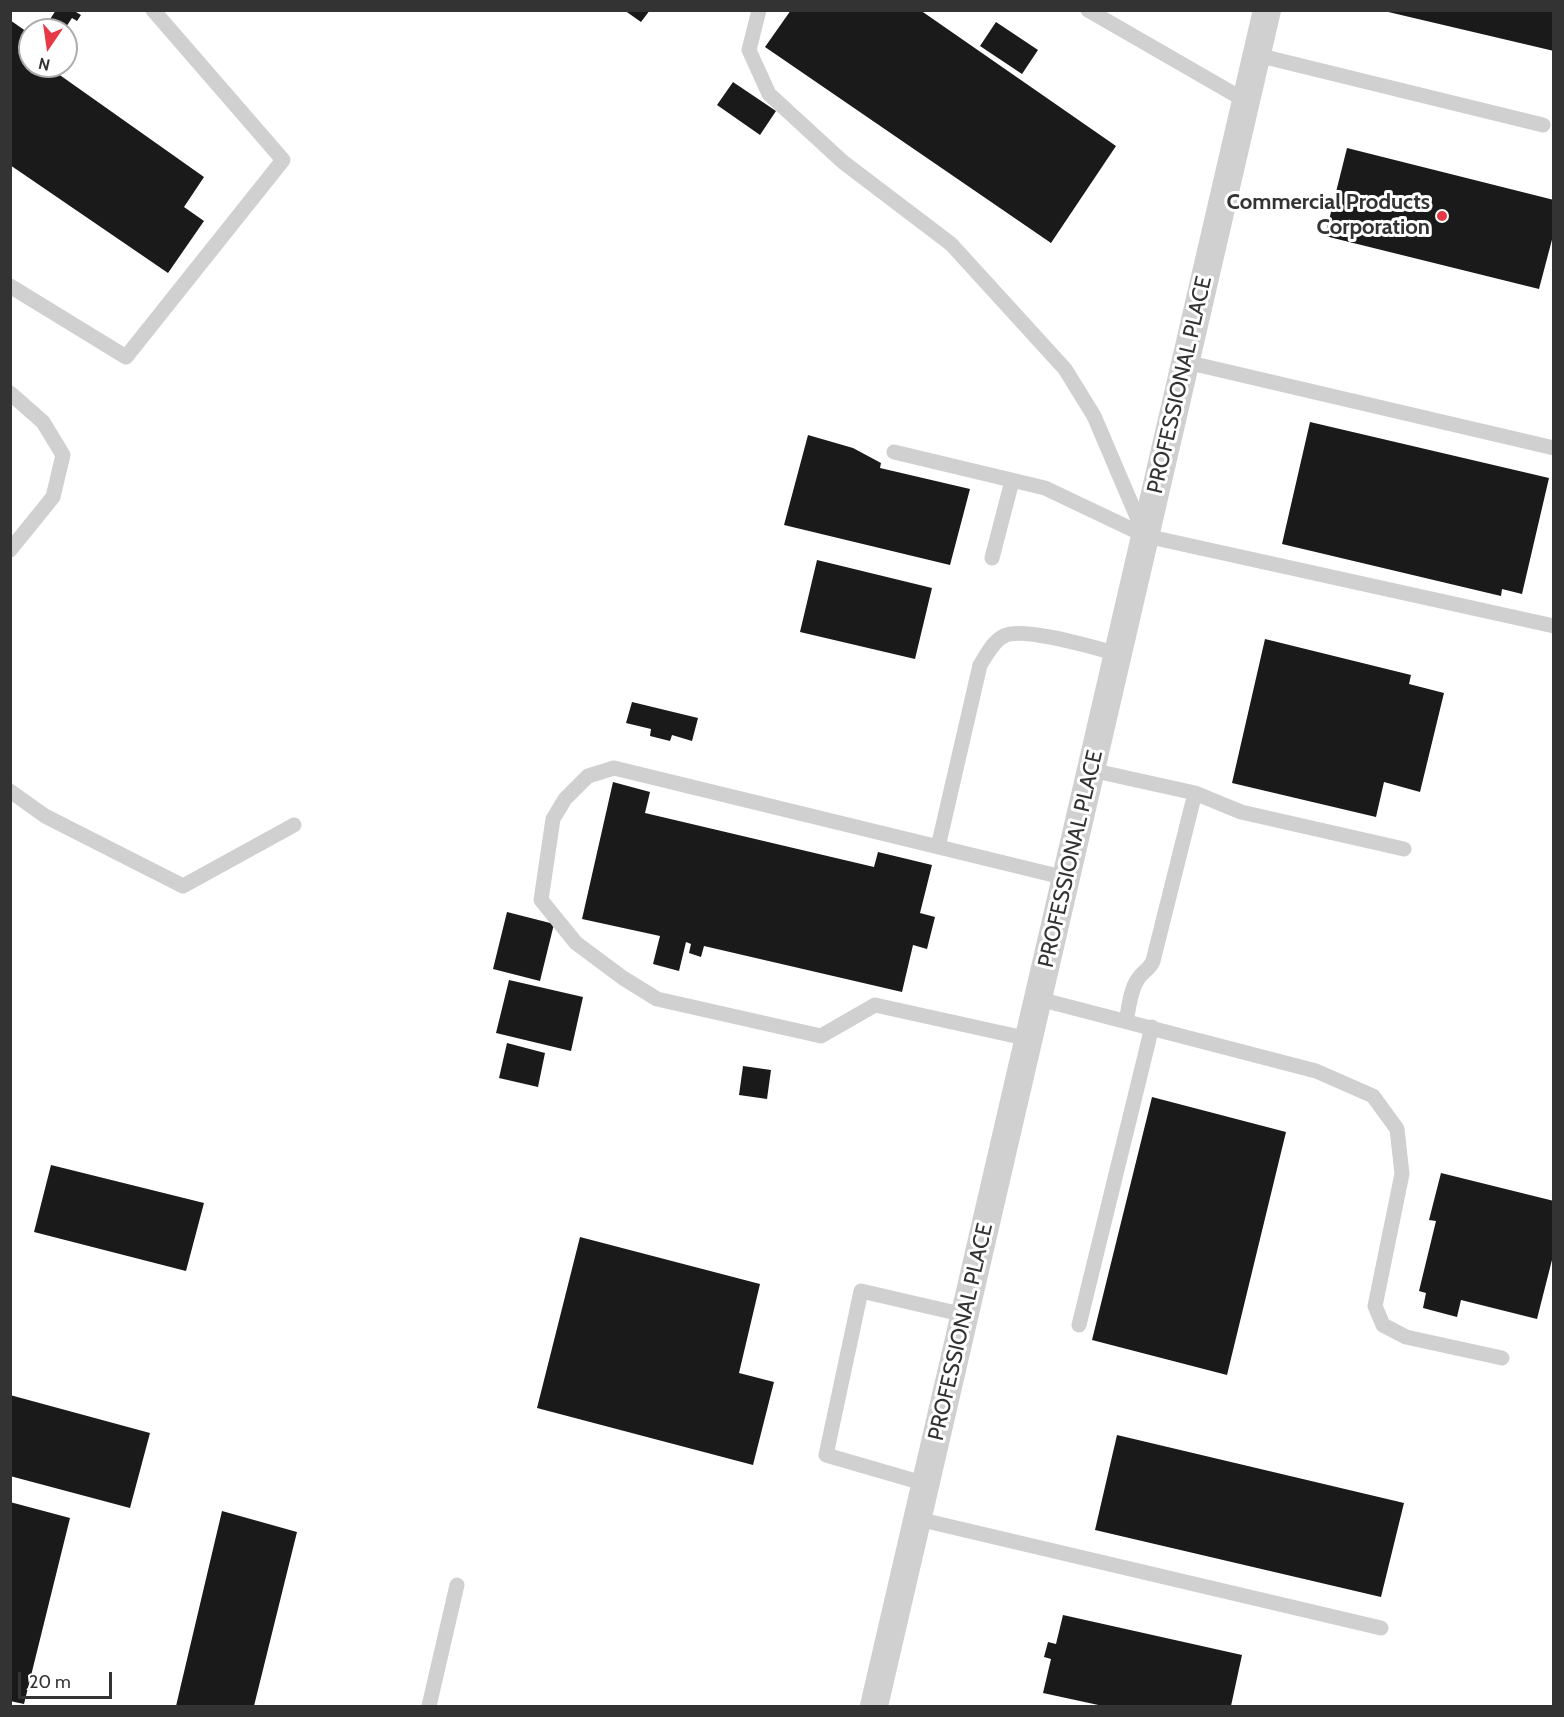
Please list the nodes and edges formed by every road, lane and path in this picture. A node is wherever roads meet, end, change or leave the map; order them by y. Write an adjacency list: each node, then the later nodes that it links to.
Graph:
1 (153, 10): 8 (lane)
2 (759, 10): 14 (lane)
3 (1088, 10): 6 (lane)
4 (1267, 10): 5 (street, PROFESSIONAL PLACE)
5 (1257, 55): 6 (street, PROFESSIONAL PLACE); 7 (lane)
6 (1246, 101): 9 (street, PROFESSIONAL PLACE)
7 (1543, 125)
8 (10, 286)
9 (1186, 362): 11 (lane); 14 (street, PROFESSIONAL PLACE)
10 (10, 393): 15 (lane)
11 (1554, 448)
12 (894, 452): 13 (lane)
13 (1012, 481): 14 (lane); 16 (lane)
14 (1146, 536): 17 (lane); 18 (street, PROFESSIONAL PLACE)
15 (10, 549)
16 (992, 558)
17 (1554, 626)
18 (1118, 654): 19 (street, PROFESSIONAL PLACE); 23 (lane)
19 (1091, 770): 21 (lane); 25 (street, PROFESSIONAL PLACE)
20 (10, 791): 22 (lane)
21 (1196, 793): 24 (lane); 27 (lane)
22 (294, 825)
23 (938, 847): 25 (lane); 29 (lane)
24 (1404, 849)
25 (1066, 878): 26 (street, PROFESSIONAL PLACE)
26 (1039, 999): 27 (lane); 29 (street, PROFESSIONAL PLACE)
27 (1126, 1021): 28 (lane)
28 (1152, 1027): 31 (lane); 32 (lane)
29 (1029, 1039): 30 (street, PROFESSIONAL PLACE)
30 (965, 1315): 33 (street, PROFESSIONAL PLACE); 33 (lane)
31 (1079, 1325)
32 (1502, 1358)
33 (926, 1484): 34 (street, PROFESSIONAL PLACE)
34 (918, 1519): 36 (lane); 38 (street, PROFESSIONAL PLACE)
35 (457, 1585): 37 (lane)
36 (1381, 1628)
37 (429, 1707)
38 (874, 1707)

